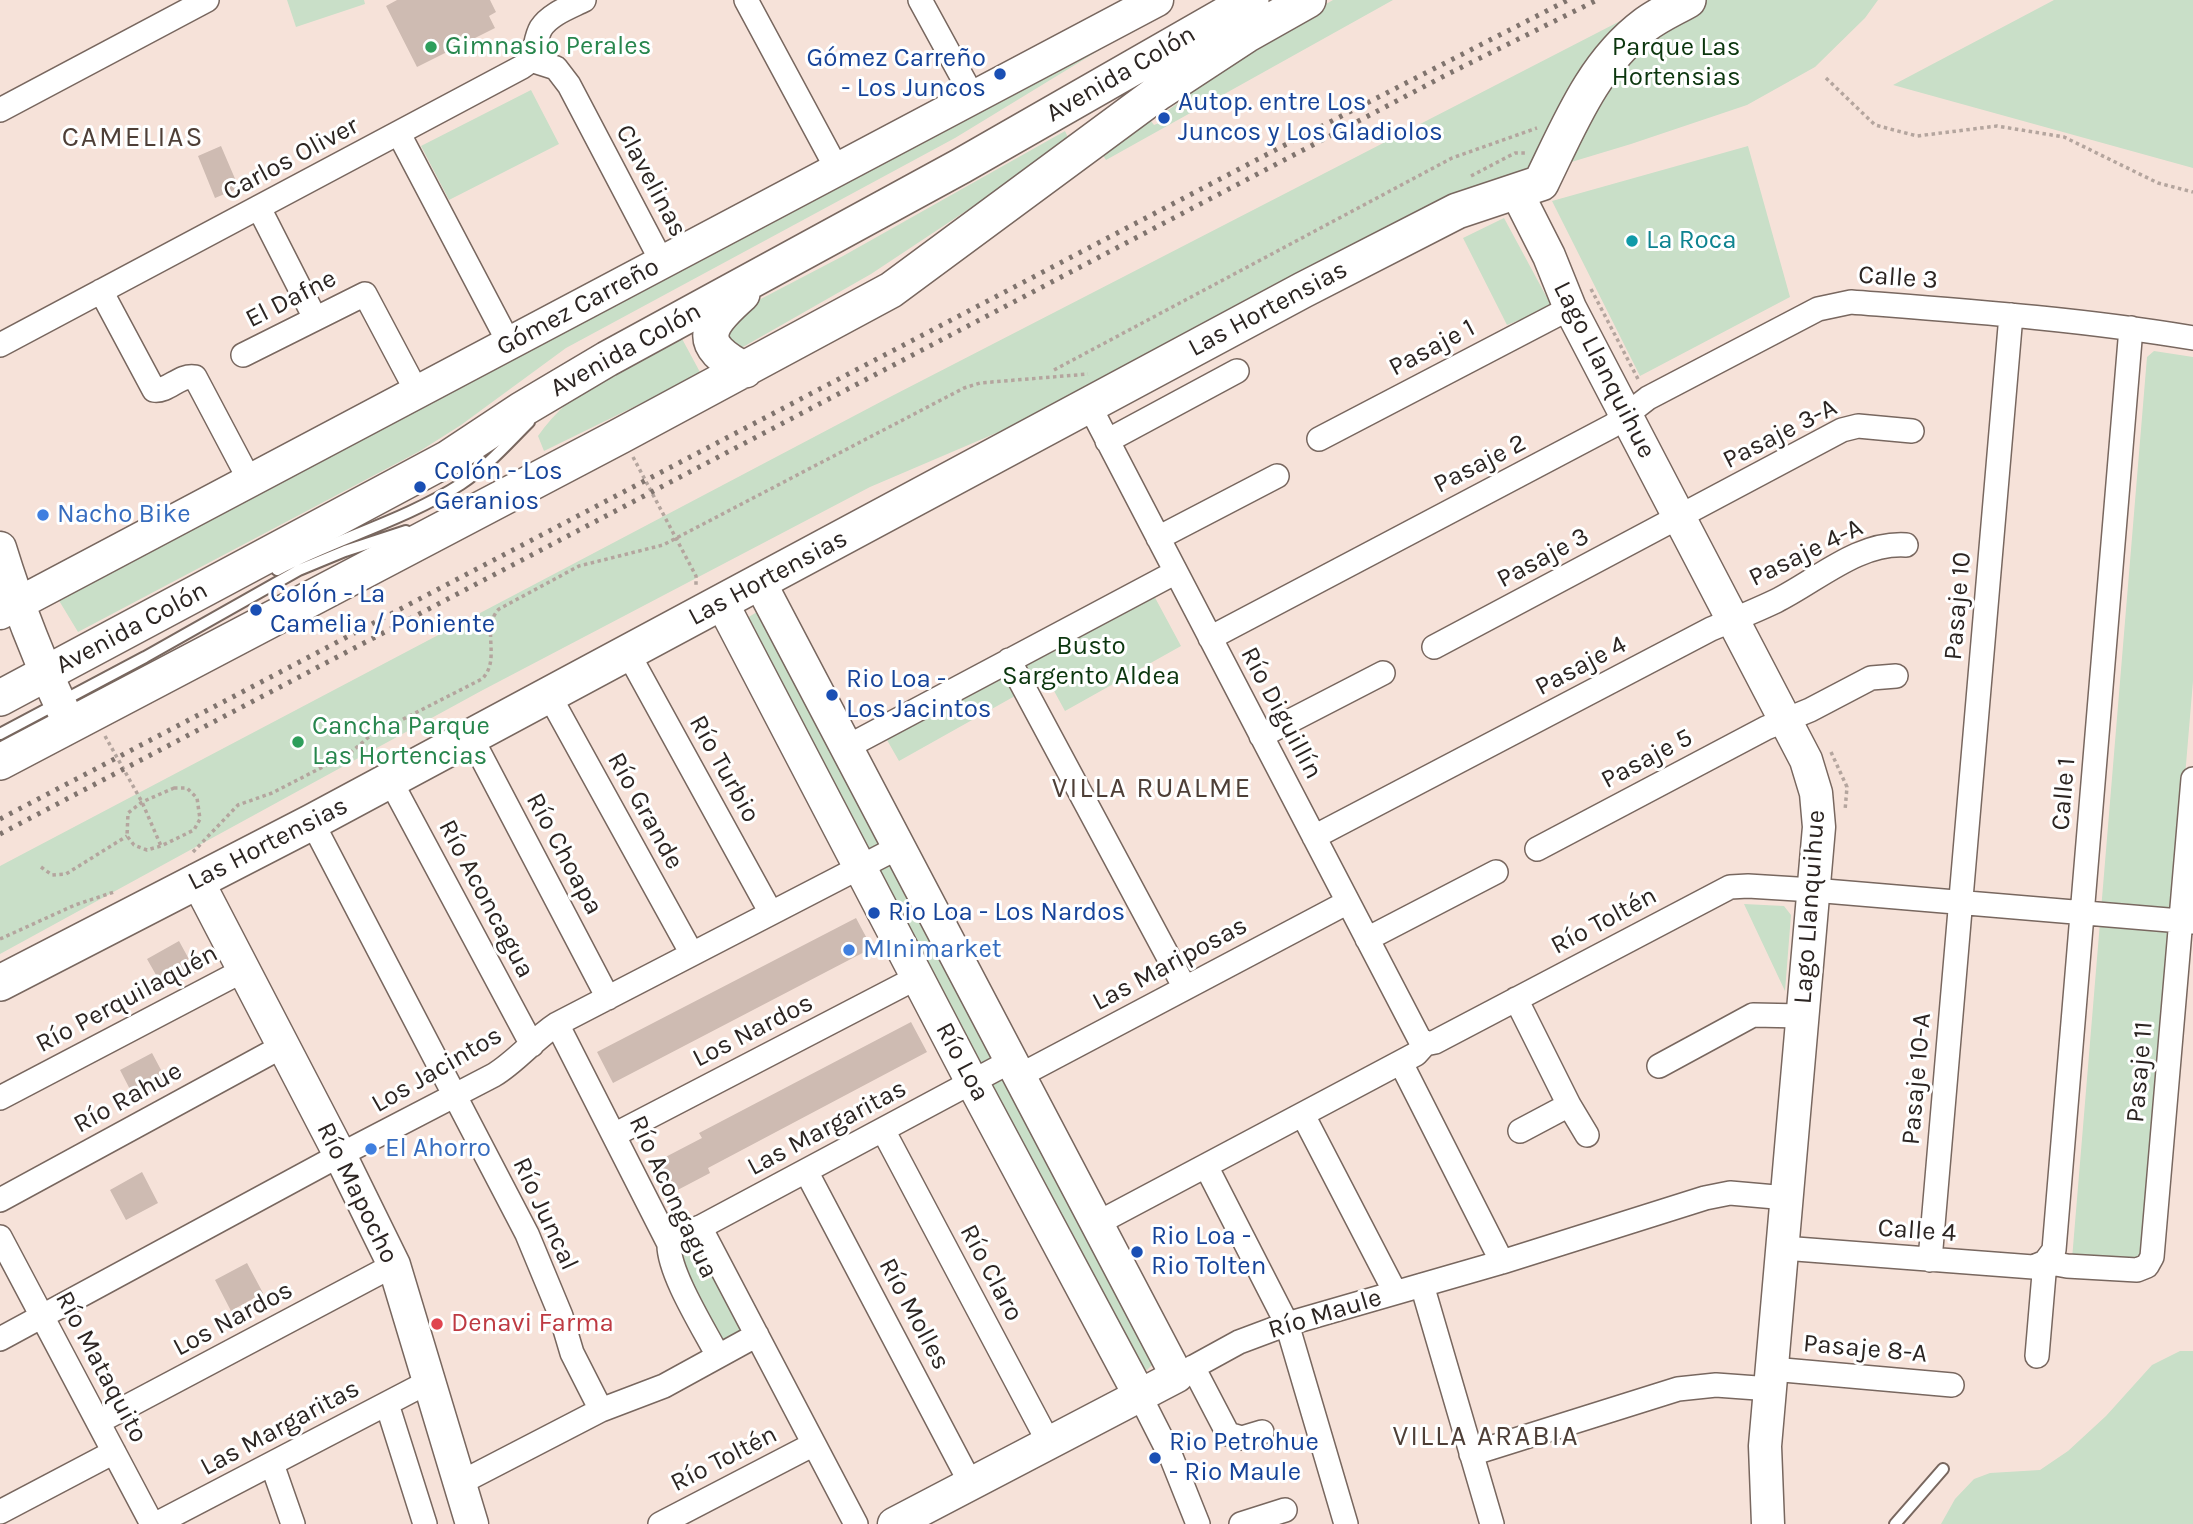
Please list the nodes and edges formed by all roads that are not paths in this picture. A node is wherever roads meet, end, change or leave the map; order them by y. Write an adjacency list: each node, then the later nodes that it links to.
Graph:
1 (207, 0): 11 (street)
2 (584, 0): 9 (street)
3 (746, 0): 13 (street)
4 (920, 0): 10 (street)
5 (1251, 0): 17 (main road, Avenida Colón)
6 (1308, 0): 28 (main road, Avenida Colón)
7 (1688, 0): 14 (main road)
8 (1149, 2): 10 (street, Gómez Carreño)
9 (531, 60): 12 (street, Carlos Oliver); 16 (street, Clavelinas)
10 (973, 97): 13 (street, Gómez Carreño)
11 (0, 110)
12 (399, 134): 15 (street, Carlos Oliver); 24 (street)
13 (837, 169): 16 (street, Gómez Carreño)
14 (1529, 187): 19 (street, Lago Llanquihue); 30 (main road, Las Hortensias)
15 (259, 208): 18 (street, Carlos Oliver); 21 (street)
16 (662, 262): 24 (street, Gómez Carreño)
17 (766, 273): 27 (main road, Avenida Colón); 28 (main road)
18 (101, 291): 25 (street, Carlos Oliver); 37 (street)
19 (1570, 308): 32 (street, Lago Llanquihue); 34 (street, Pasaje 1)
20 (2011, 314): 22 (street, Calle 3); 32 (street, Calle 3); 74 (street, Pasaje 10)
21 (315, 318): 26 (street, El Dafne); 31 (street, El Dafne)
22 (2131, 328): 23 (street, Calle 3); 75 (street, Calle 1)
23 (2193, 338)
24 (509, 343): 31 (street, Gómez Carreño)
25 (0, 345)
26 (243, 355)
27 (607, 359): 43 (lane); 55 (main road, Avenida Colón)
28 (745, 370): 55 (main road, Avenida Colón)
29 (1237, 371): 35 (street)
30 (1090, 389): 35 (street, Río Diguillín); 44 (main road, Las Hortensias)
31 (417, 392): 37 (street, Gómez Carreño)
32 (1637, 407): 38 (street, Lago Llanquihue); 48 (street, Pasaje 2)
33 (1912, 431): 38 (street, Pasaje 3-A)
34 (1319, 439)
35 (1107, 441): 39 (street, Río Diguillín)
36 (1277, 476): 39 (street)
37 (250, 481): 45 (street, Gómez Carreño)
38 (1679, 518): 47 (street, Lago Llanquihue); 49 (street, Pasaje 3)
39 (1158, 538): 42 (street, Río Diguillín)
40 (1906, 545): 47 (street, Pasaje 4-A)
41 (0, 548): 45 (street)
42 (1175, 572): 48 (street, Río Diguillín); 51 (street)
43 (259, 579)
44 (760, 583): 46 (main road, Las Hortensias); 61 (street, Río Loa)
45 (9, 609): 55 (street)
46 (711, 609): 50 (main road, Las Hortensias); 70 (street, Río Loa)
47 (1732, 620): 57 (street, Lago Llanquihue); 66 (street, Pasaje 4)
48 (1210, 638): 59 (street, Río Diguillín)
49 (1434, 647)
50 (628, 653): 54 (main road, Las Hortensias); 76 (street, Río Turbio)
51 (1010, 660): 61 (street); 83 (street)
52 (1383, 673): 59 (street)
53 (1896, 676): 57 (street, Pasaje 5)
54 (549, 695): 60 (main road, Las Hortensias); 79 (street, Río Grande)
55 (60, 697): 56 (main road, Avenida Colón); 58 (lane); 62 (main road, Avenida Colón)
56 (0, 698)
57 (1785, 720): 68 (street, Pasaje 5); 72 (street, Lago Llanquihue)
58 (0, 734)
59 (1261, 736): 66 (street, Río Diguillín)
60 (471, 737): 64 (main road, Las Hortensias); 84 (street, Río Choapa)
61 (847, 747): 67 (street, Río Loa)
62 (0, 762)
63 (2193, 779): 77 (street, Pasaje 11)
64 (390, 780): 65 (main road, Las Hortensias); 89 (street, Río Aconcagua)
65 (312, 822): 69 (main road, Las Hortensias); 95 (street, Río Juncal)
66 (1314, 837): 73 (street, Río Diguillín)
67 (899, 847): 70 (street, Los Jacintos); 93 (street, Río Loa)
68 (1536, 849)
69 (194, 867): 80 (street, Río Mapocho); 82 (main road, Las Hortensias)
70 (861, 867): 76 (street, Los Jacintos); 81 (street, Río Loa)
71 (1496, 872): 78 (street)
72 (1813, 890): 74 (street, Río Toltén); 85 (street, Río Toltén); 86 (street, Lago Llanquihue)
73 (1348, 902): 78 (street, Río Diguillín); 83 (street, Las Mariposas)
74 (1960, 902): 75 (street, Río Toltén); 113 (street, Pasaje 10-A)
75 (2083, 912): 77 (street, Río Toltén); 115 (street, Calle 1)
76 (771, 913): 79 (street, Los Jacintos)
77 (2187, 921): 115 (street, Pasaje 11)
78 (1367, 939): 88 (street, Río Diguillín)
79 (692, 954): 84 (street, Los Jacintos)
80 (244, 970): 90 (street, Río Mapocho); 96 (street, Río Perquilaquén)
81 (918, 977): 94 (street, Río Loa); 101 (street, Los Nardos)
82 (0, 983)
83 (1185, 988): 93 (street, Las Mariposas)
84 (608, 998): 87 (street, Los Jacintos)
85 (1516, 999): 88 (street, Río Toltén); 97 (street)
86 (1802, 1016): 92 (street); 106 (street, Lago Llanquihue)
87 (557, 1024): 89 (street, Los Jacintos); 101 (street, Río Acongagua)
88 (1425, 1044): 91 (street, Río Toltén)
89 (532, 1045): 95 (street, Los Jacintos)
90 (283, 1046): 103 (street, Río Mapocho); 107 (street, Río Rahue)
91 (1401, 1063): 98 (street, Río Toltén); 114 (street)
92 (1659, 1066)
93 (1015, 1068): 94 (street, Las Margaritas); 108 (street, Río Loa)
94 (972, 1082): 99 (street, Las Margaritas); 129 (street, Río Loa)
95 (456, 1095): 103 (street, Los Jacintos); 131 (street, Río Juncal)
96 (0, 1098)
97 (1569, 1105): 100 (street); 102 (street)
98 (1303, 1115): 104 (street, Río Toltén); 118 (street)
99 (883, 1129): 105 (street, Las Margaritas); 134 (street, Río Claro)
100 (1520, 1131)
101 (614, 1135): 111 (street, Río Acongagua)
102 (1587, 1135)
103 (340, 1155): 116 (street, Río Mapocho); 119 (street, Los Jacintos)
104 (1206, 1166): 108 (street, Río Toltén); 120 (street)
105 (806, 1171): 109 (street, Las Margaritas); 141 (street, Río Molles)
106 (1787, 1198): 112 (street, Lago Llanquihue); 114 (street, Río Maule)
107 (0, 1200)
108 (1096, 1224): 125 (street, Río Loa)
109 (701, 1227): 111 (street, Las Margaritas); 121 (street, Río Acongagua)
110 (0, 1237): 119 (street, Río Mataquito)
111 (670, 1244): 123 (street, Río Acongagua)
112 (1783, 1248): 113 (street, Calle 4); 126 (street, Lago Llanquihue)
113 (1930, 1260): 115 (street, Calle 4)
114 (1502, 1262): 117 (street, Río Maule)
115 (2045, 1262): 124 (street, Calle 1)
116 (394, 1265): 127 (street, Río Mapocho); 132 (street, Los Nardos)
117 (1422, 1285): 118 (street, Río Maule); 137 (street)
118 (1395, 1293): 120 (street, Río Maule)
119 (42, 1317): 122 (street, Los Jacintos); 132 (street, Río Mataquito)
120 (1287, 1324): 125 (street, Río Maule); 153 (street)
121 (757, 1335): 123 (street); 135 (street, Río Acongagua)
122 (0, 1339)
123 (718, 1356): 131 (street)
124 (2038, 1356)
125 (1185, 1372): 129 (street, Río Maule); 133 (street)
126 (1771, 1379): 128 (street, Pasaje 8-A); 137 (street, Pasaje 8-A); 155 (street, Lago Llanquihue)
127 (430, 1381): 130 (street, Las Margaritas); 140 (street, Río Mapocho)
128 (1952, 1385)
129 (1140, 1396): 134 (street, Río Maule); 151 (street, Río Loa)
130 (387, 1404): 138 (street, Las Margaritas); 146 (street)
131 (601, 1410): 140 (street)
132 (98, 1422): 136 (street, Río Mataquito)
133 (1262, 1432)
134 (1049, 1443): 141 (street, Río Maule)
135 (814, 1444): 148 (street, Río Toltén); 149 (street, Río Acongagua)
136 (114, 1452): 143 (street); 144 (street, Río Mataquito)
137 (1472, 1454): 154 (street)
138 (272, 1464): 144 (street, Las Margaritas); 145 (street)
139 (1943, 1469): 156 (lane)
140 (460, 1483): 147 (street, Río Mapocho)
141 (971, 1484): 150 (street, Río Maule)
142 (1285, 1510): 152 (street)
143 (0, 1512)
144 (154, 1524)
145 (293, 1524)
146 (425, 1524)
147 (472, 1524)
148 (660, 1524)
149 (856, 1524)
150 (894, 1524)
151 (1198, 1524)
152 (1241, 1524)
153 (1346, 1524)
154 (1492, 1524)
155 (1768, 1524)
156 (1895, 1524)

